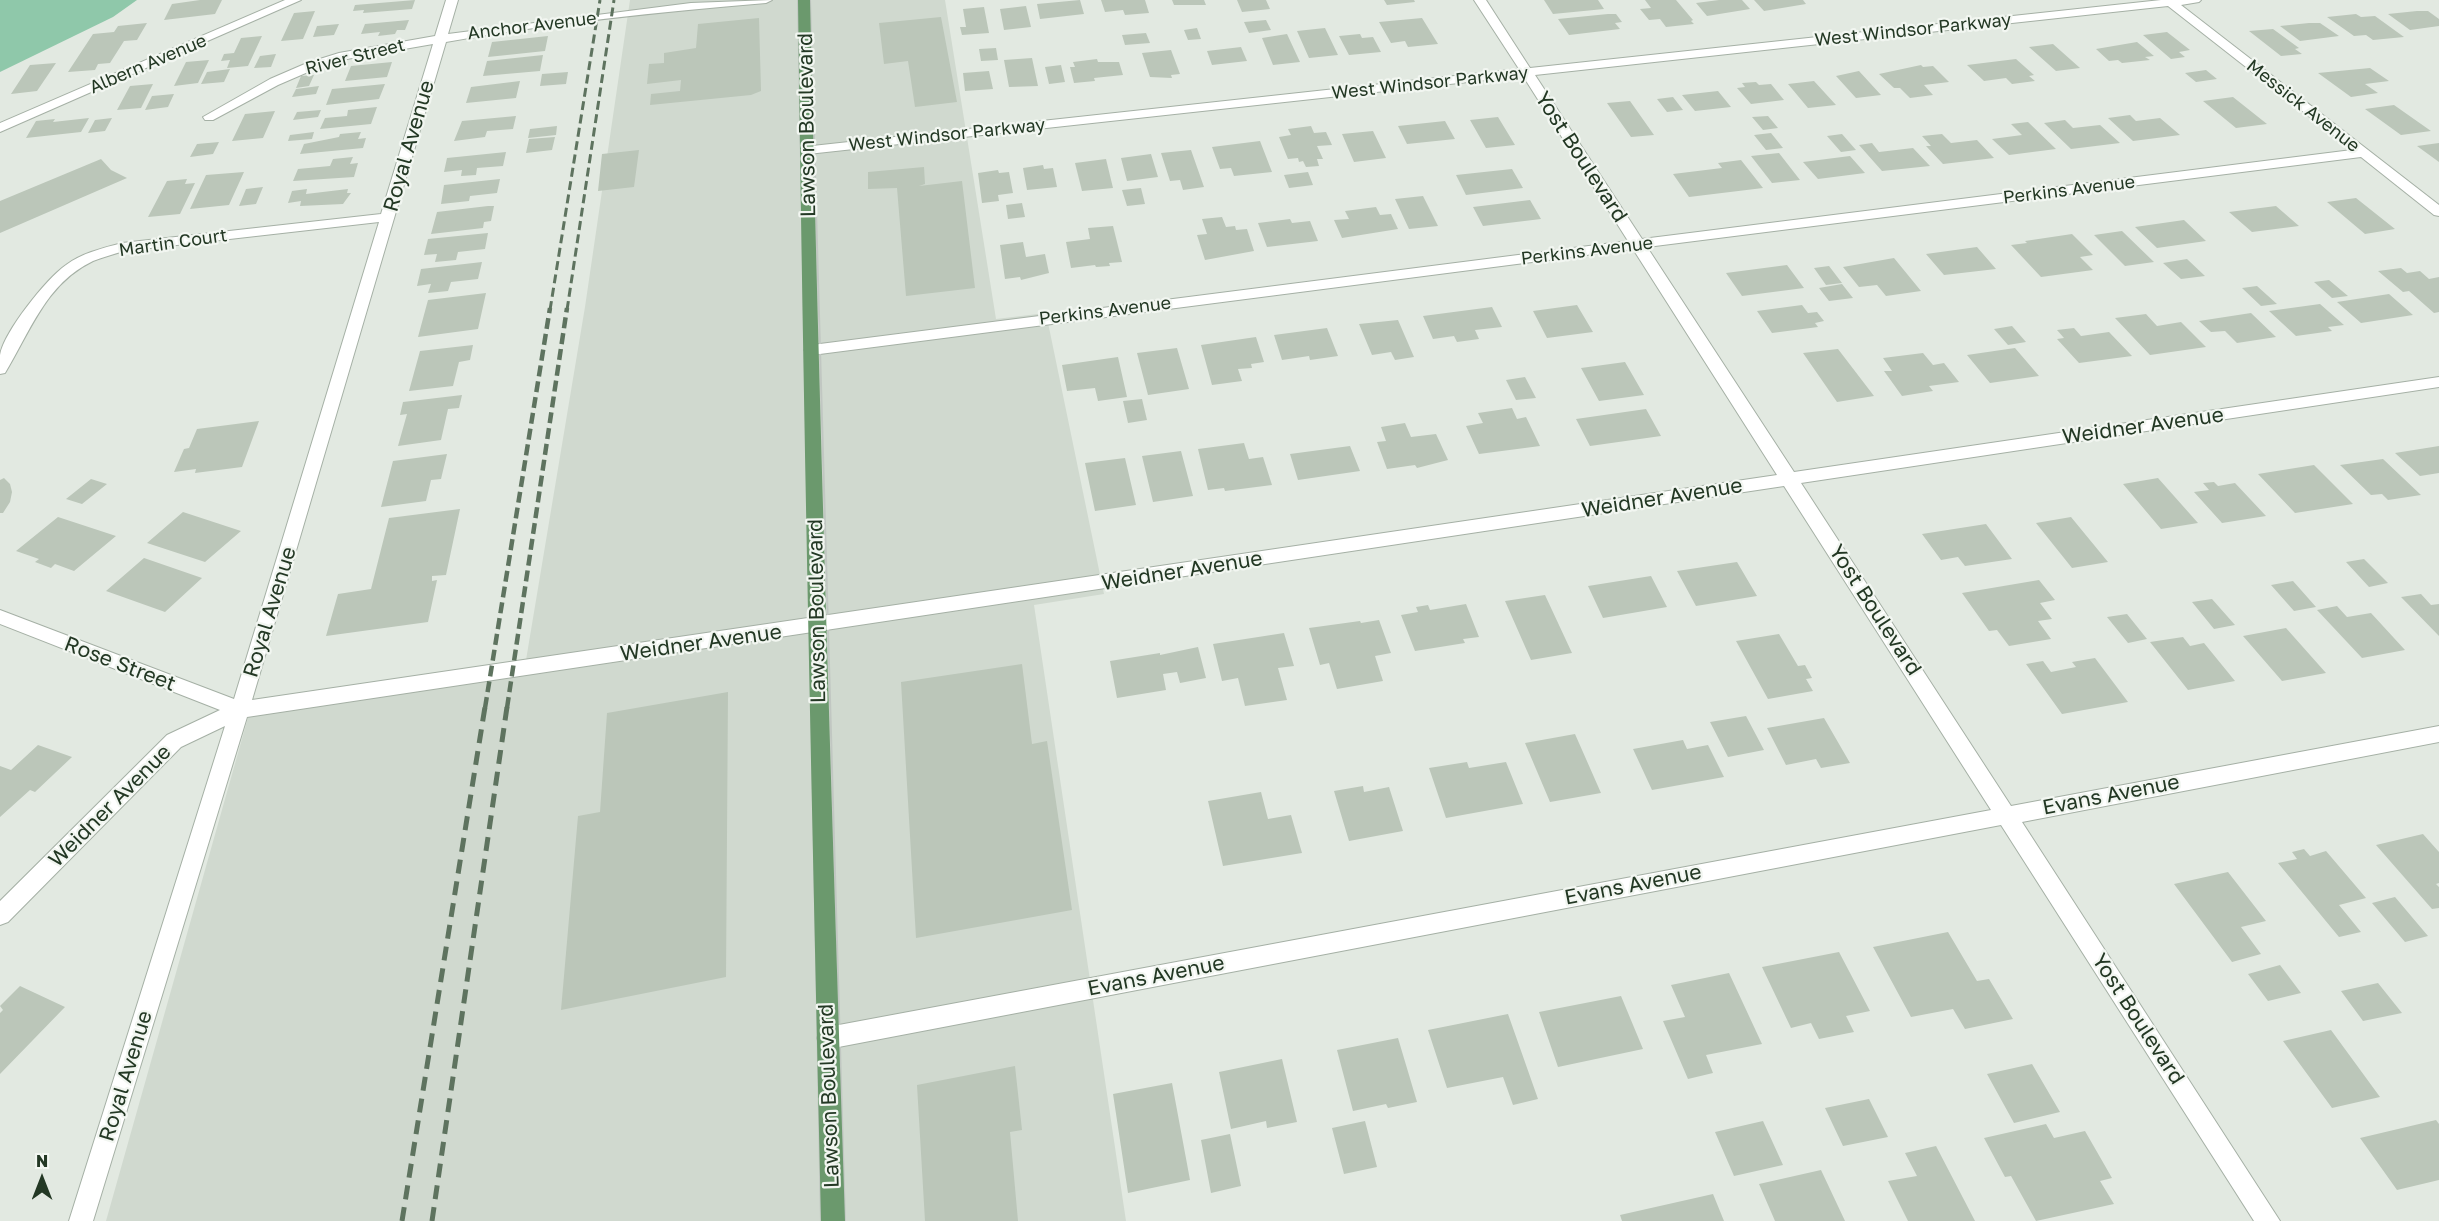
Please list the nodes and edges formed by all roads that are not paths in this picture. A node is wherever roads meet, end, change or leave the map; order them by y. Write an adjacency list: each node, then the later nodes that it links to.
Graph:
1 (295, 0): 11 (street, Albern Avenue)
2 (452, 0): 8 (street, Royal Avenue)
3 (766, 0): 8 (street, Anchor Avenue)
4 (804, 0): 12 (main road, Lawson Boulevard)
5 (1480, 0): 9 (street, Yost Boulevard)
6 (2195, 0): 7 (street, West Windsor Parkway)
7 (2169, 1): 9 (street, West Windsor Parkway); 13 (street, Messick Avenue)
8 (441, 37): 10 (street, River Street); 15 (street, Royal Avenue)
9 (1526, 72): 12 (street, West Windsor Parkway); 16 (street, Yost Boulevard)
10 (209, 117)
11 (0, 128)
12 (807, 150): 17 (main road, Lawson Boulevard)
13 (2363, 153): 14 (street, Messick Avenue); 16 (street, Perkins Avenue)
14 (2439, 212)
15 (388, 217): 18 (street, Martin Court); 23 (street, Royal Avenue)
16 (1639, 245): 17 (street, Perkins Avenue); 20 (street, Yost Boulevard)
17 (812, 350): 22 (main road, Lawson Boulevard)
18 (0, 369)
19 (2439, 382): 20 (street, Weidner Avenue)
20 (1790, 479): 22 (street, Weidner Avenue); 25 (street, Yost Boulevard)
21 (0, 617): 23 (street, Rose Street)
22 (819, 625): 23 (street, Weidner Avenue); 27 (main road, Lawson Boulevard)
23 (240, 710): 26 (street, Weidner Avenue); 28 (street, Royal Avenue)
24 (2439, 734): 25 (street, Evans Avenue)
25 (2006, 814): 27 (street, Evans Avenue); 30 (street, Yost Boulevard)
26 (0, 915)
27 (828, 1038): 29 (main road, Lawson Boulevard)
28 (81, 1221)
29 (833, 1221)
30 (2268, 1221)

